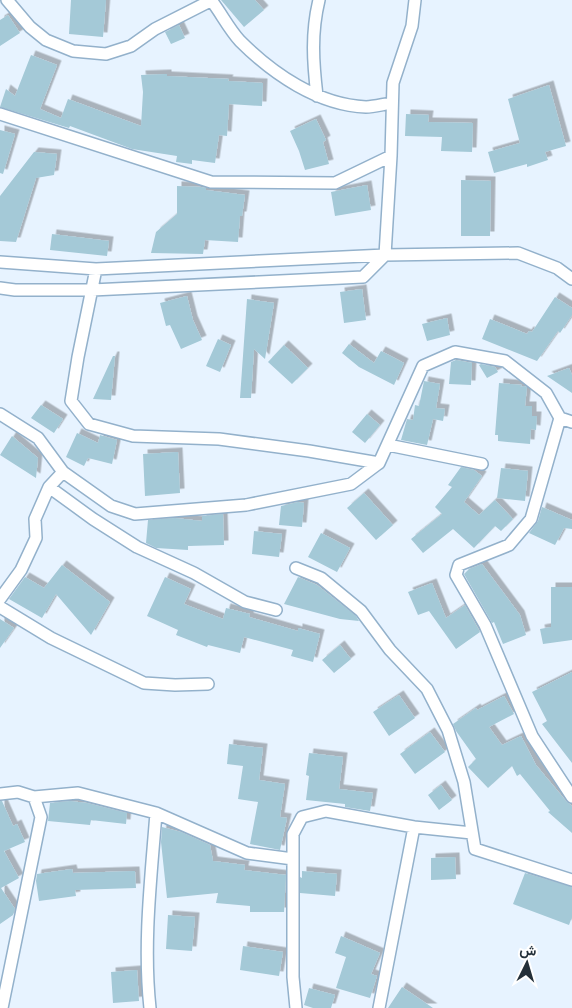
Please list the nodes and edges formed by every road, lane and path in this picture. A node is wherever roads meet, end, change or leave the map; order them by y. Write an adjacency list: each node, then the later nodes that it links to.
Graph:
1 (7, 0): 2 (street)
2 (211, 0): 5 (street)
3 (319, 0): 5 (street)
4 (415, 0): 6 (street)
5 (317, 96): 6 (street)
6 (392, 103): 8 (street)
7 (0, 114): 8 (street)
8 (391, 156): 9 (street)
9 (385, 255): 11 (street); 12 (street); 14 (street)
10 (0, 262): 11 (street)
11 (96, 269): 14 (street)
12 (572, 279)
13 (0, 288): 14 (street)
14 (92, 290): 19 (street)
15 (0, 414): 21 (street)
16 (560, 418): 17 (street); 18 (street); 30 (street)
17 (572, 422)
18 (388, 445): 19 (street); 20 (street)
19 (379, 463): 21 (street)
20 (482, 464)
21 (63, 472): 22 (street)
22 (50, 487): 24 (street); 26 (street)
23 (296, 568): 33 (street)
24 (0, 599)
25 (0, 607): 27 (street)
26 (276, 610)
27 (208, 684)
28 (0, 794): 29 (street)
29 (34, 797): 31 (street); 36 (street)
30 (572, 797)
31 (156, 813): 34 (street); 37 (street)
32 (414, 827): 33 (street); 34 (street); 39 (street)
33 (472, 833): 35 (street)
34 (293, 859): 38 (street)
35 (572, 880)
36 (2, 1008)
37 (150, 1008)
38 (296, 1008)
39 (379, 1008)

